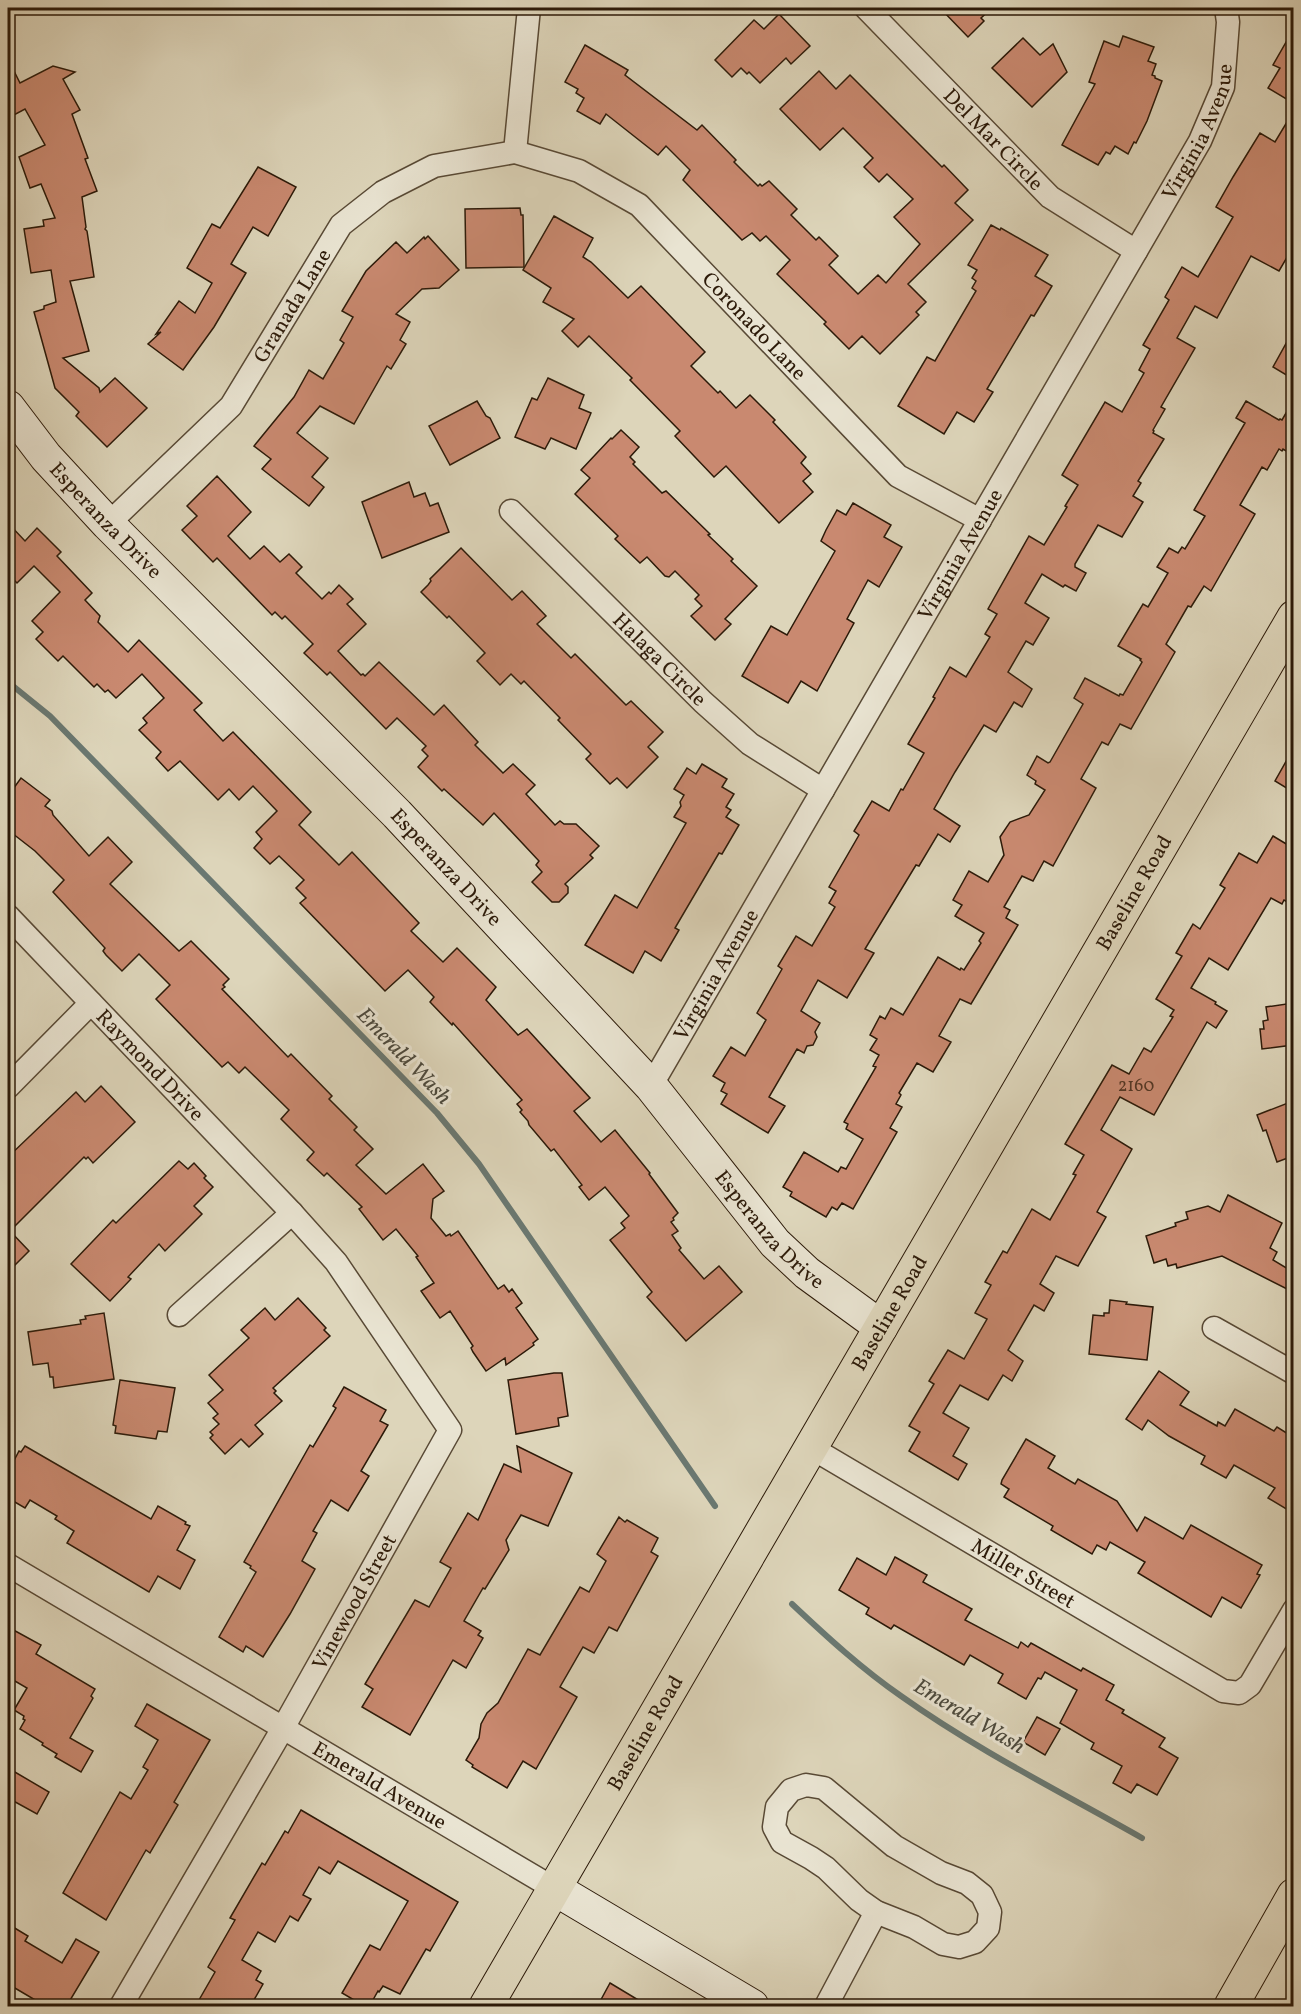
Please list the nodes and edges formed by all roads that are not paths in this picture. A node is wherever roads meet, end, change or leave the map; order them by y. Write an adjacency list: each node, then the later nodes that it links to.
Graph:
1 (529, 8): 4 (street)
2 (866, 8): 5 (street, Del Mar Circle)
3 (1226, 8): 5 (street, Virginia Avenue)
4 (515, 152): 8 (street, Coronado Lane); 9 (street, Granada Lane)
5 (1136, 251): 8 (street, Virginia Avenue)
6 (8, 407): 9 (main road, Esperanza Drive)
7 (511, 512): 11 (street, Halaga Circle)
8 (980, 520): 11 (street, Virginia Avenue)
9 (108, 524): 14 (main road, Esperanza Drive)
10 (1293, 617): 18 (main road, Baseline Road)
11 (823, 790): 14 (street, Virginia Avenue)
12 (8, 916): 13 (street, Raymond Drive)
13 (91, 1003): 15 (street); 16 (street, Raymond Drive)
14 (651, 1086): 18 (main road, Esperanza Drive)
15 (8, 1087)
16 (292, 1213): 17 (street); 24 (street, Vinewood Street)
17 (179, 1315)
18 (881, 1328): 21 (main road, Baseline Road)
19 (1214, 1328): 20 (street)
20 (1293, 1373)
21 (810, 1447): 23 (street, Miller Street); 25 (main road, Baseline Road)
22 (8, 1565): 24 (street, Emerald Avenue)
23 (1293, 1611)
24 (283, 1728): 25 (street, Emerald Avenue); 29 (street, Vinewood Street)
25 (555, 1889): 30 (main road, Baseline Road); 31 (main road, Emerald Avenue)
26 (1293, 1895): 33 (main road)
27 (876, 1912): 27 (street); 32 (street)
28 (1293, 1937): 34 (main road)
29 (121, 2007)
30 (486, 2007)
31 (752, 2007)
32 (826, 2007)
33 (1231, 2007)
34 (1255, 2007)

